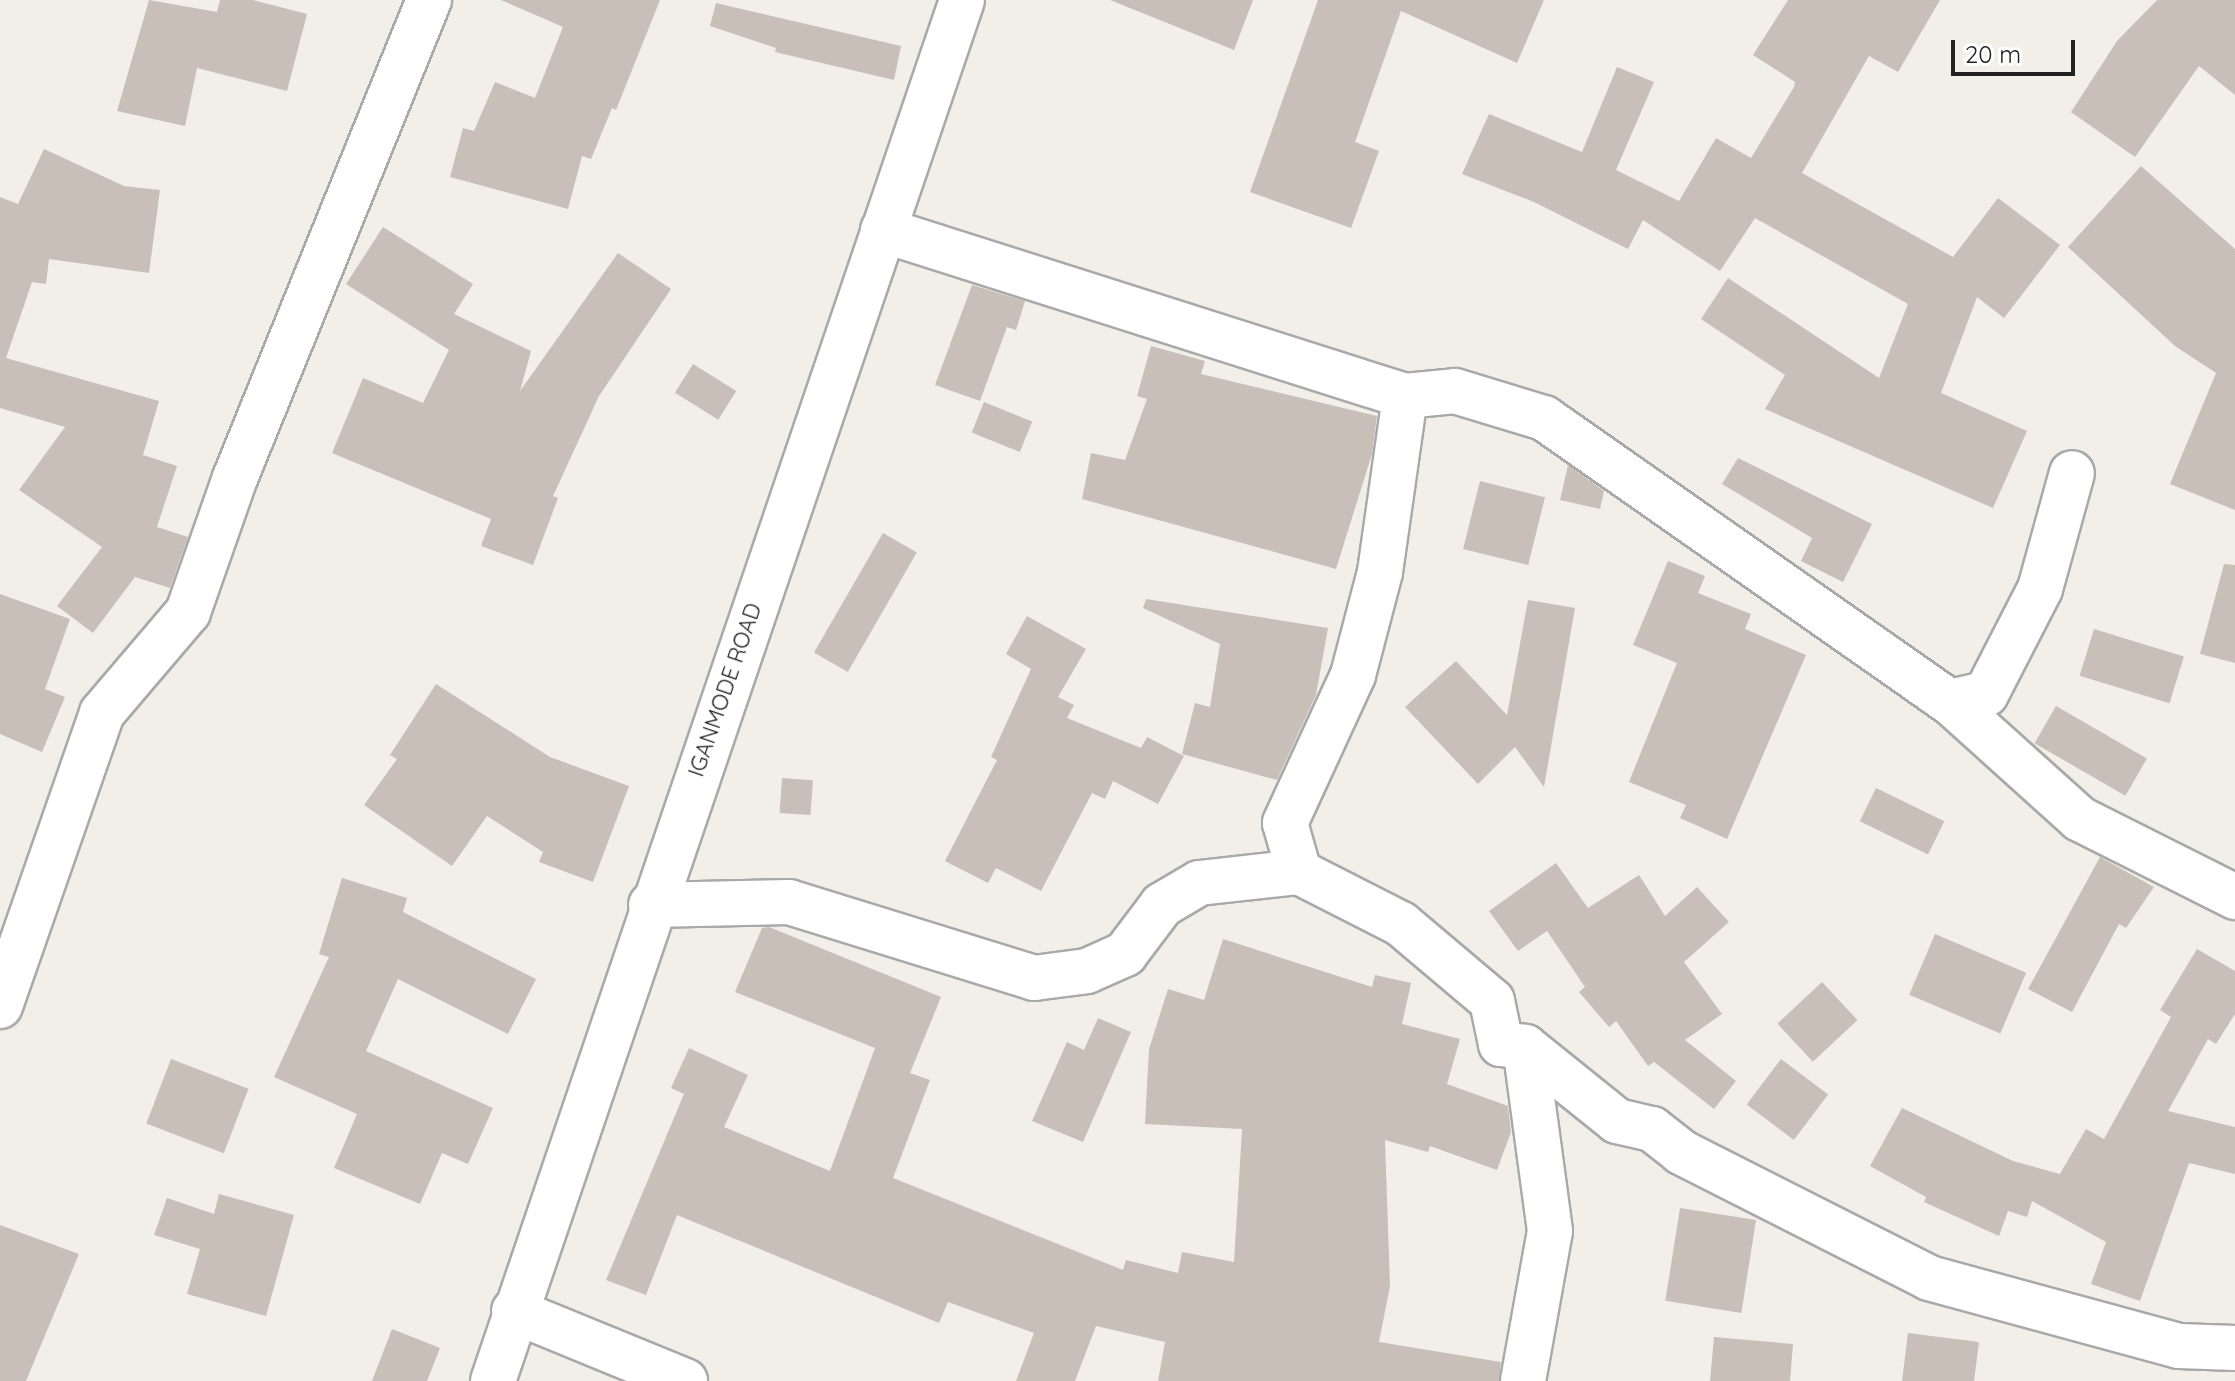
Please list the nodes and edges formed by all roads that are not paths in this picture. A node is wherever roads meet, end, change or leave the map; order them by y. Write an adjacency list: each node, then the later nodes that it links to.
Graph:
1 (429, 0): 10 (street)
2 (962, 0): 3 (street, IGANMODE ROAD)
3 (883, 230): 4 (street); 9 (street, IGANMODE ROAD)
4 (1405, 396): 6 (street); 7 (street)
5 (2072, 473): 6 (street)
6 (1950, 702): 8 (street)
7 (1299, 872): 9 (street); 11 (street)
8 (2235, 897)
9 (651, 905): 12 (street, IGANMODE ROAD)
10 (0, 1006)
11 (1525, 1047): 13 (street); 16 (street)
12 (514, 1311): 14 (street, IGANMODE ROAD); 15 (street)
13 (2235, 1348)
14 (493, 1381)
15 (685, 1381)
16 (1523, 1381)

